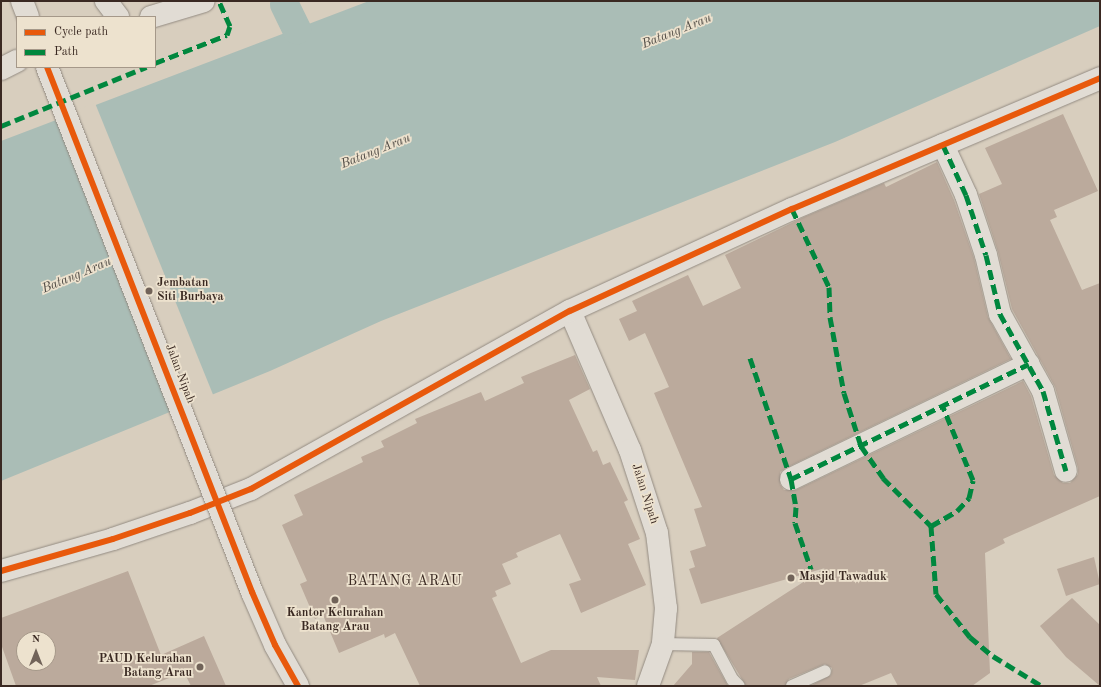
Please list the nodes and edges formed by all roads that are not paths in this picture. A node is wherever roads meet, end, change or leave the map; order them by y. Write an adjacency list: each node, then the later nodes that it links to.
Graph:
1 (22, 1): 4 (street)
2 (106, 1): 5 (street)
3 (204, 1): 6 (street)
4 (28, 16)
5 (117, 16)
6 (154, 16)
7 (16, 62): 9 (street)
8 (47, 68): 19 (street, Jalan Nipah, bridge)
9 (1, 69)
10 (1100, 78): 11 (street)
11 (943, 145): 12 (street); 13 (street)
12 (570, 311): 16 (street); 17 (street, Jalan Nipah)
13 (1029, 364): 14 (street); 15 (street)
14 (1066, 471)
15 (791, 479)
16 (1, 571)
17 (663, 644): 20 (street, Jalan Nipah); 21 (lane)
18 (825, 671): 22 (lane)
19 (298, 686)
20 (648, 686)
21 (740, 686)
22 (792, 686)

